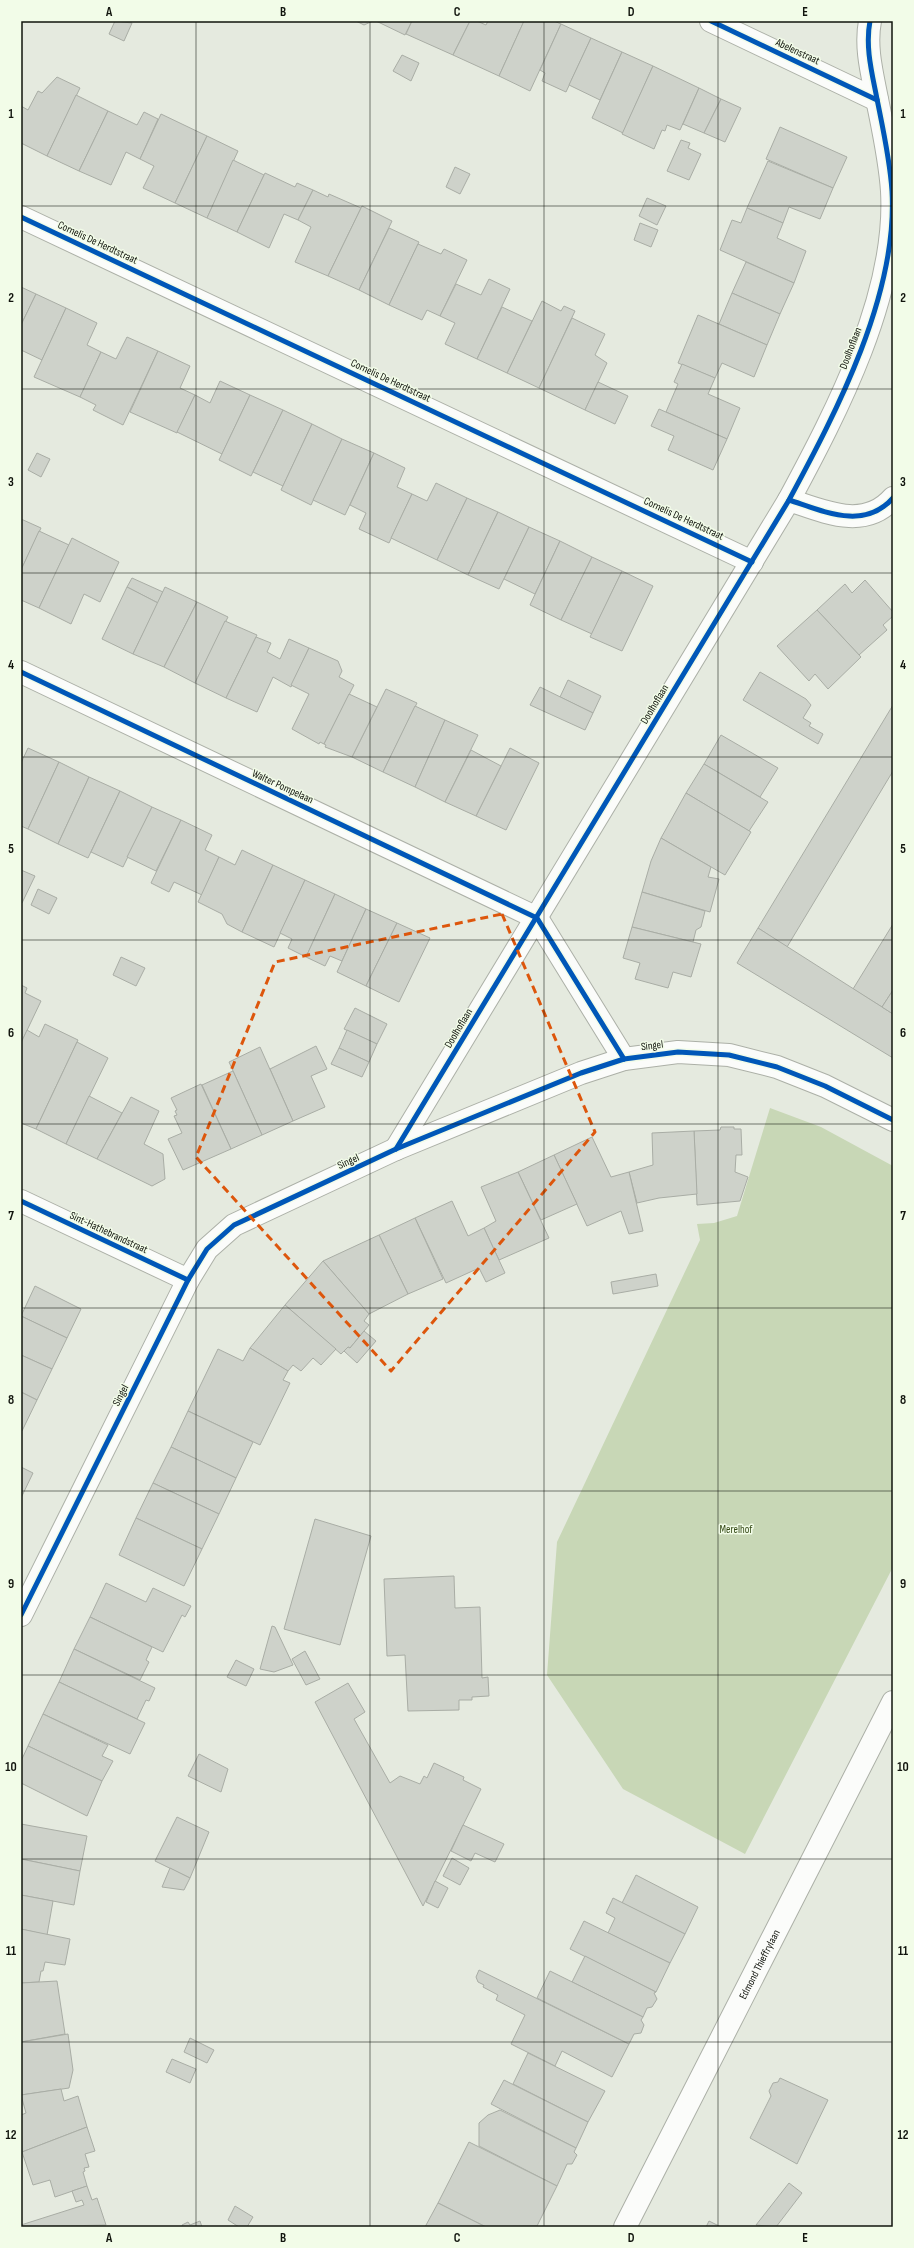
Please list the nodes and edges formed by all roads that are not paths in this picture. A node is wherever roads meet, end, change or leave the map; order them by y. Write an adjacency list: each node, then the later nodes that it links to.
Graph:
1 (710, 21): 3 (street, Abelenstraat)
2 (870, 21): 3 (street, Doolhoflaan)
3 (877, 100): 4 (street, Doolhoflaan)
4 (892, 192): 7 (street, Doolhoflaan)
5 (21, 217): 8 (street, Cornelis De Herdtstraat)
6 (893, 498): 7 (street)
7 (789, 500): 8 (street, Doolhoflaan)
8 (752, 562): 10 (street, Doolhoflaan)
9 (21, 672): 10 (street, Walter Pompelaan)
10 (537, 918): 11 (street); 13 (street, Doolhoflaan)
11 (624, 1059): 12 (street, Singel); 13 (street, Singel)
12 (893, 1120)
13 (396, 1149): 15 (street, Singel)
14 (21, 1201): 15 (street, Sint-Hathebrandstraat)
15 (188, 1280): 16 (street, Singel)
16 (21, 1615)
17 (893, 1702): 18 (street, Edmond Thieffrylaan)
18 (625, 2227)

